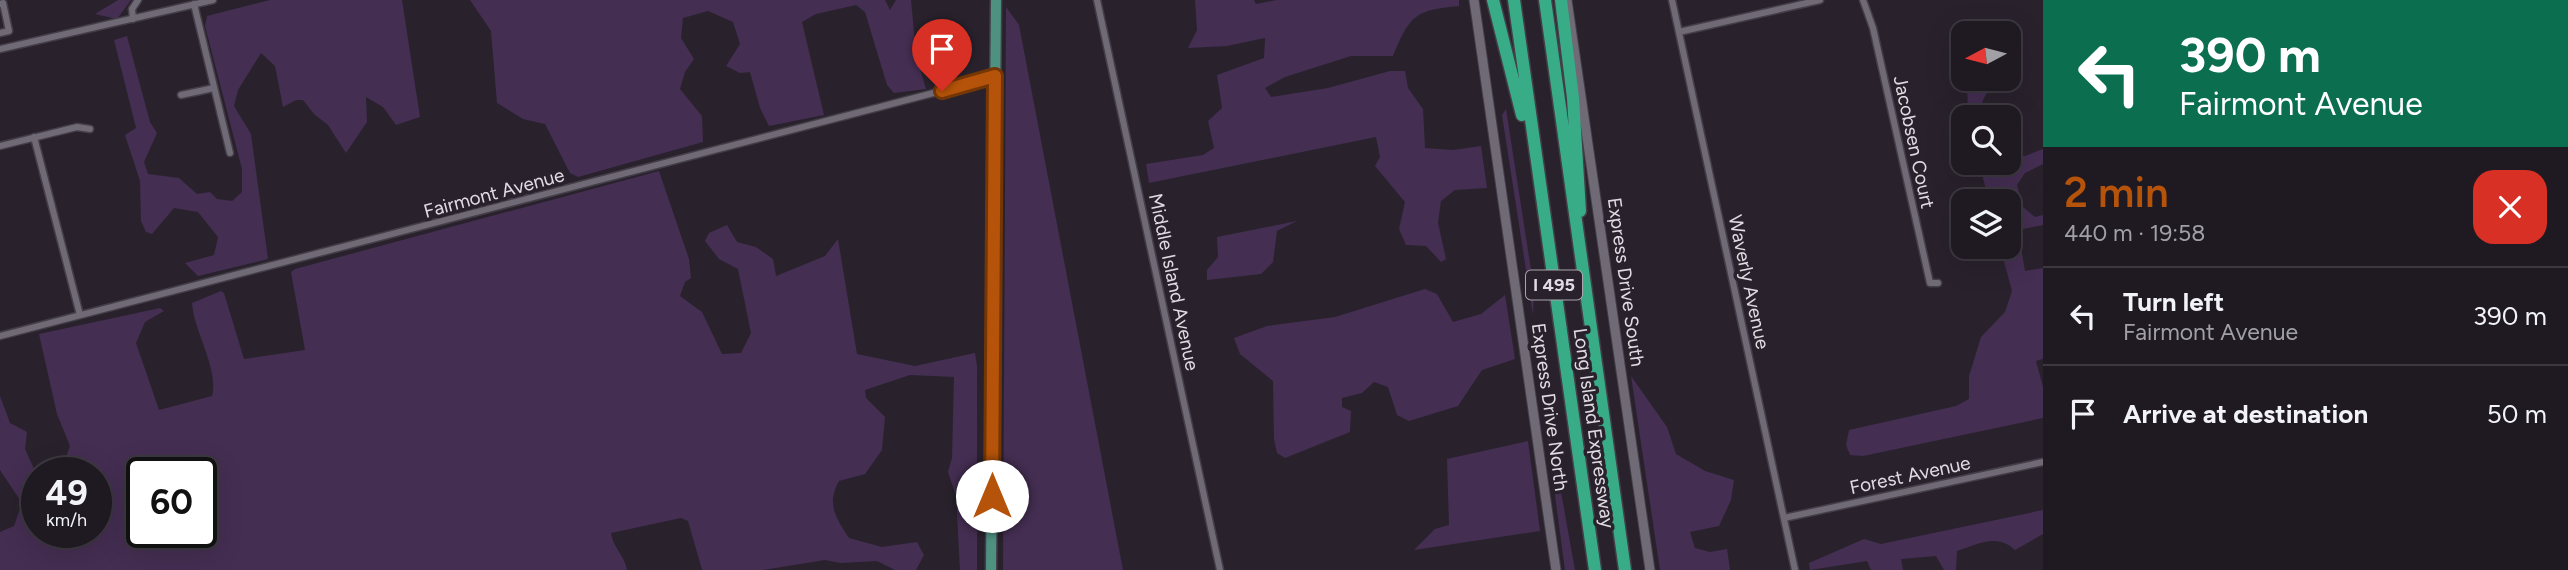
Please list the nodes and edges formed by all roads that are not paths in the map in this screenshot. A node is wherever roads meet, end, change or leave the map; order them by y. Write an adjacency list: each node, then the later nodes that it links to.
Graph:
1 (138, 0): 16 (street)
2 (213, 0): 15 (street)
3 (996, 0): 20 (main road)
4 (1097, 0): 35 (street, Middle Island Avenue)
5 (1474, 0): 36 (main road, Express Drive North)
6 (1493, 0): 27 (highway)
7 (1514, 0): 27 (highway, Long Island Expressway / I 495)
8 (1545, 0): 28 (highway, Long Island Expressway / I 495)
9 (1561, 0): 28 (highway)
10 (1567, 0): 39 (main road, Express Drive South)
11 (1672, 0): 17 (street, Waverly Avenue)
12 (1820, 0): 17 (street)
13 (1863, 0): 29 (street, Jacobsen Court)
14 (0, 4): 18 (street)
15 (194, 4): 16 (street); 21 (street)
16 (133, 19): 19 (street)
17 (1679, 32): 33 (street, Waverly Avenue)
18 (0, 33)
19 (0, 49)
20 (995, 76): 30 (street, Fairmont Avenue); 34 (main road)
21 (214, 88): 22 (street); 26 (street)
22 (181, 95)
23 (90, 129): 24 (street)
24 (34, 137): 25 (street); 30 (street)
25 (0, 146)
26 (230, 153)
27 (1542, 201): 37 (highway, Long Island Expressway / I 495)
28 (1579, 250): 38 (highway, Long Island Expressway / I 495)
29 (1938, 283)
30 (80, 315): 31 (street, Fairmont Avenue)
31 (0, 336)
32 (2043, 462): 33 (street, Forest Avenue)
33 (1784, 519): 40 (street, Waverly Avenue)
34 (991, 570)
35 (1220, 570)
36 (1556, 570)
37 (1595, 570)
38 (1625, 570)
39 (1650, 570)
40 (1795, 570)

